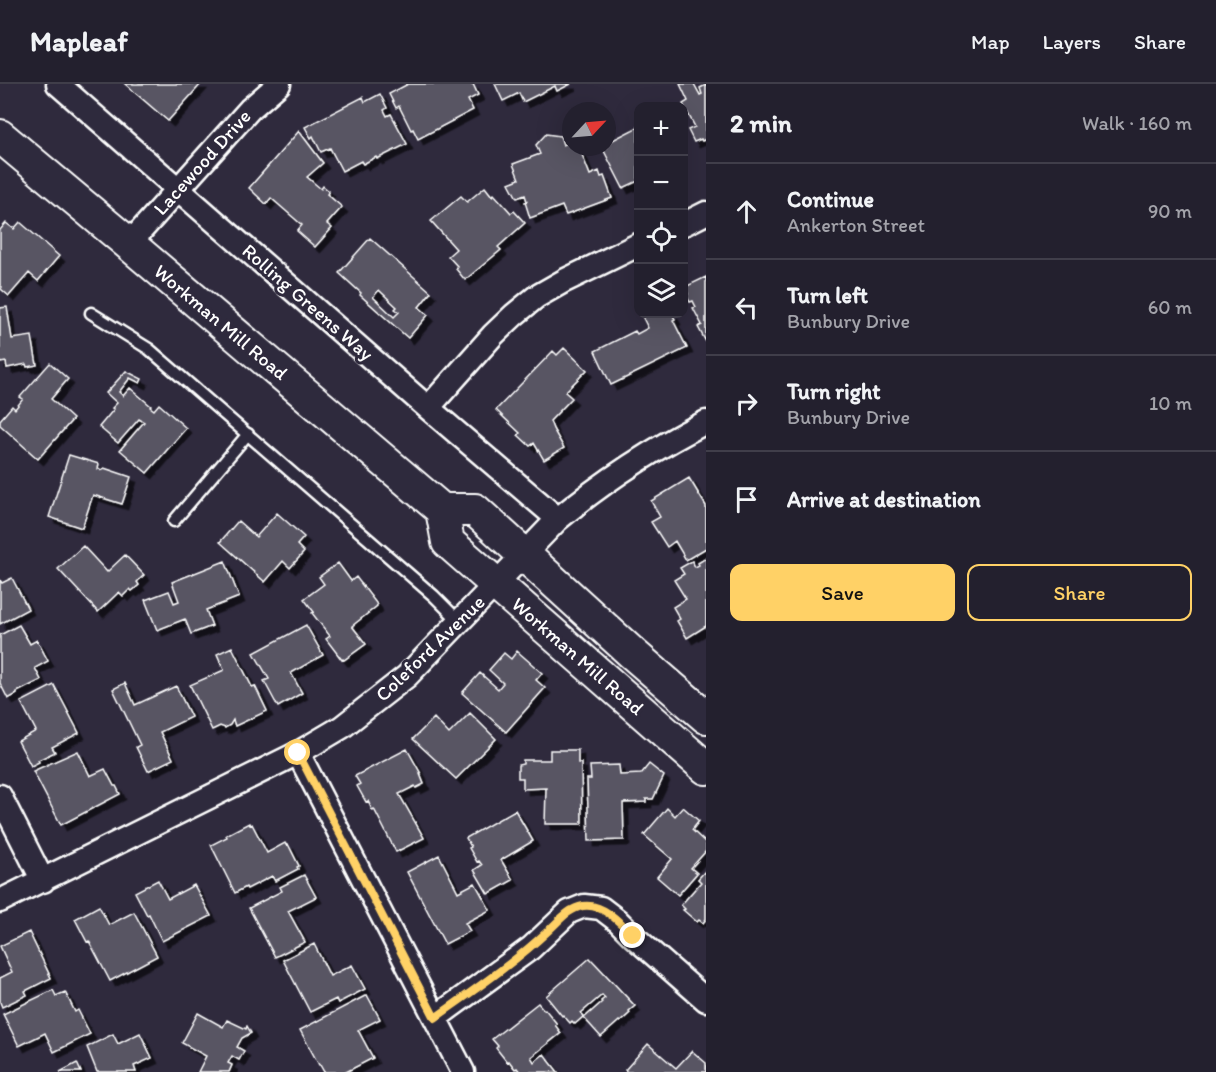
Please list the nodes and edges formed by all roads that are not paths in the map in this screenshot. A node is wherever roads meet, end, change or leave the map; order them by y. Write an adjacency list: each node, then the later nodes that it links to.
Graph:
1 (58, 84): 4 (street, Rolling Greens Way)
2 (279, 84): 4 (street, Lacewood Drive)
3 (0, 136): 7 (main road, Workman Mill Road)
4 (178, 188): 7 (street, Lacewood Drive); 10 (street, Rolling Greens Way)
5 (706, 213): 6 (street)
6 (688, 222)
7 (129, 243): 13 (main road, Workman Mill Road)
8 (634, 247): 10 (street)
9 (91, 313): 12 (lane)
10 (428, 408): 14 (street, Rolling Greens Way)
11 (706, 422): 14 (street, Coleford Avenue)
12 (248, 434): 15 (lane); 18 (lane)
13 (442, 510): 16 (main road, Workman Mill Road); 17 (main road, Workman Mill Road)
14 (558, 519): 16 (street, Coleford Avenue)
15 (174, 521)
16 (524, 555): 17 (street, Coleford Avenue); 19 (main road, Workman Mill Road)
17 (496, 584): 18 (street, Coleford Avenue); 21 (main road, Workman Mill Road)
18 (460, 622): 20 (street, Coleford Avenue)
19 (706, 717)
20 (298, 753): 23 (street, Coleford Avenue); 26 (street)
21 (706, 768)
22 (0, 796): 23 (street)
23 (43, 881): 24 (street, Coleford Avenue)
24 (0, 902)
25 (706, 1000): 26 (street)
26 (435, 1018): 27 (street)
27 (463, 1072)

